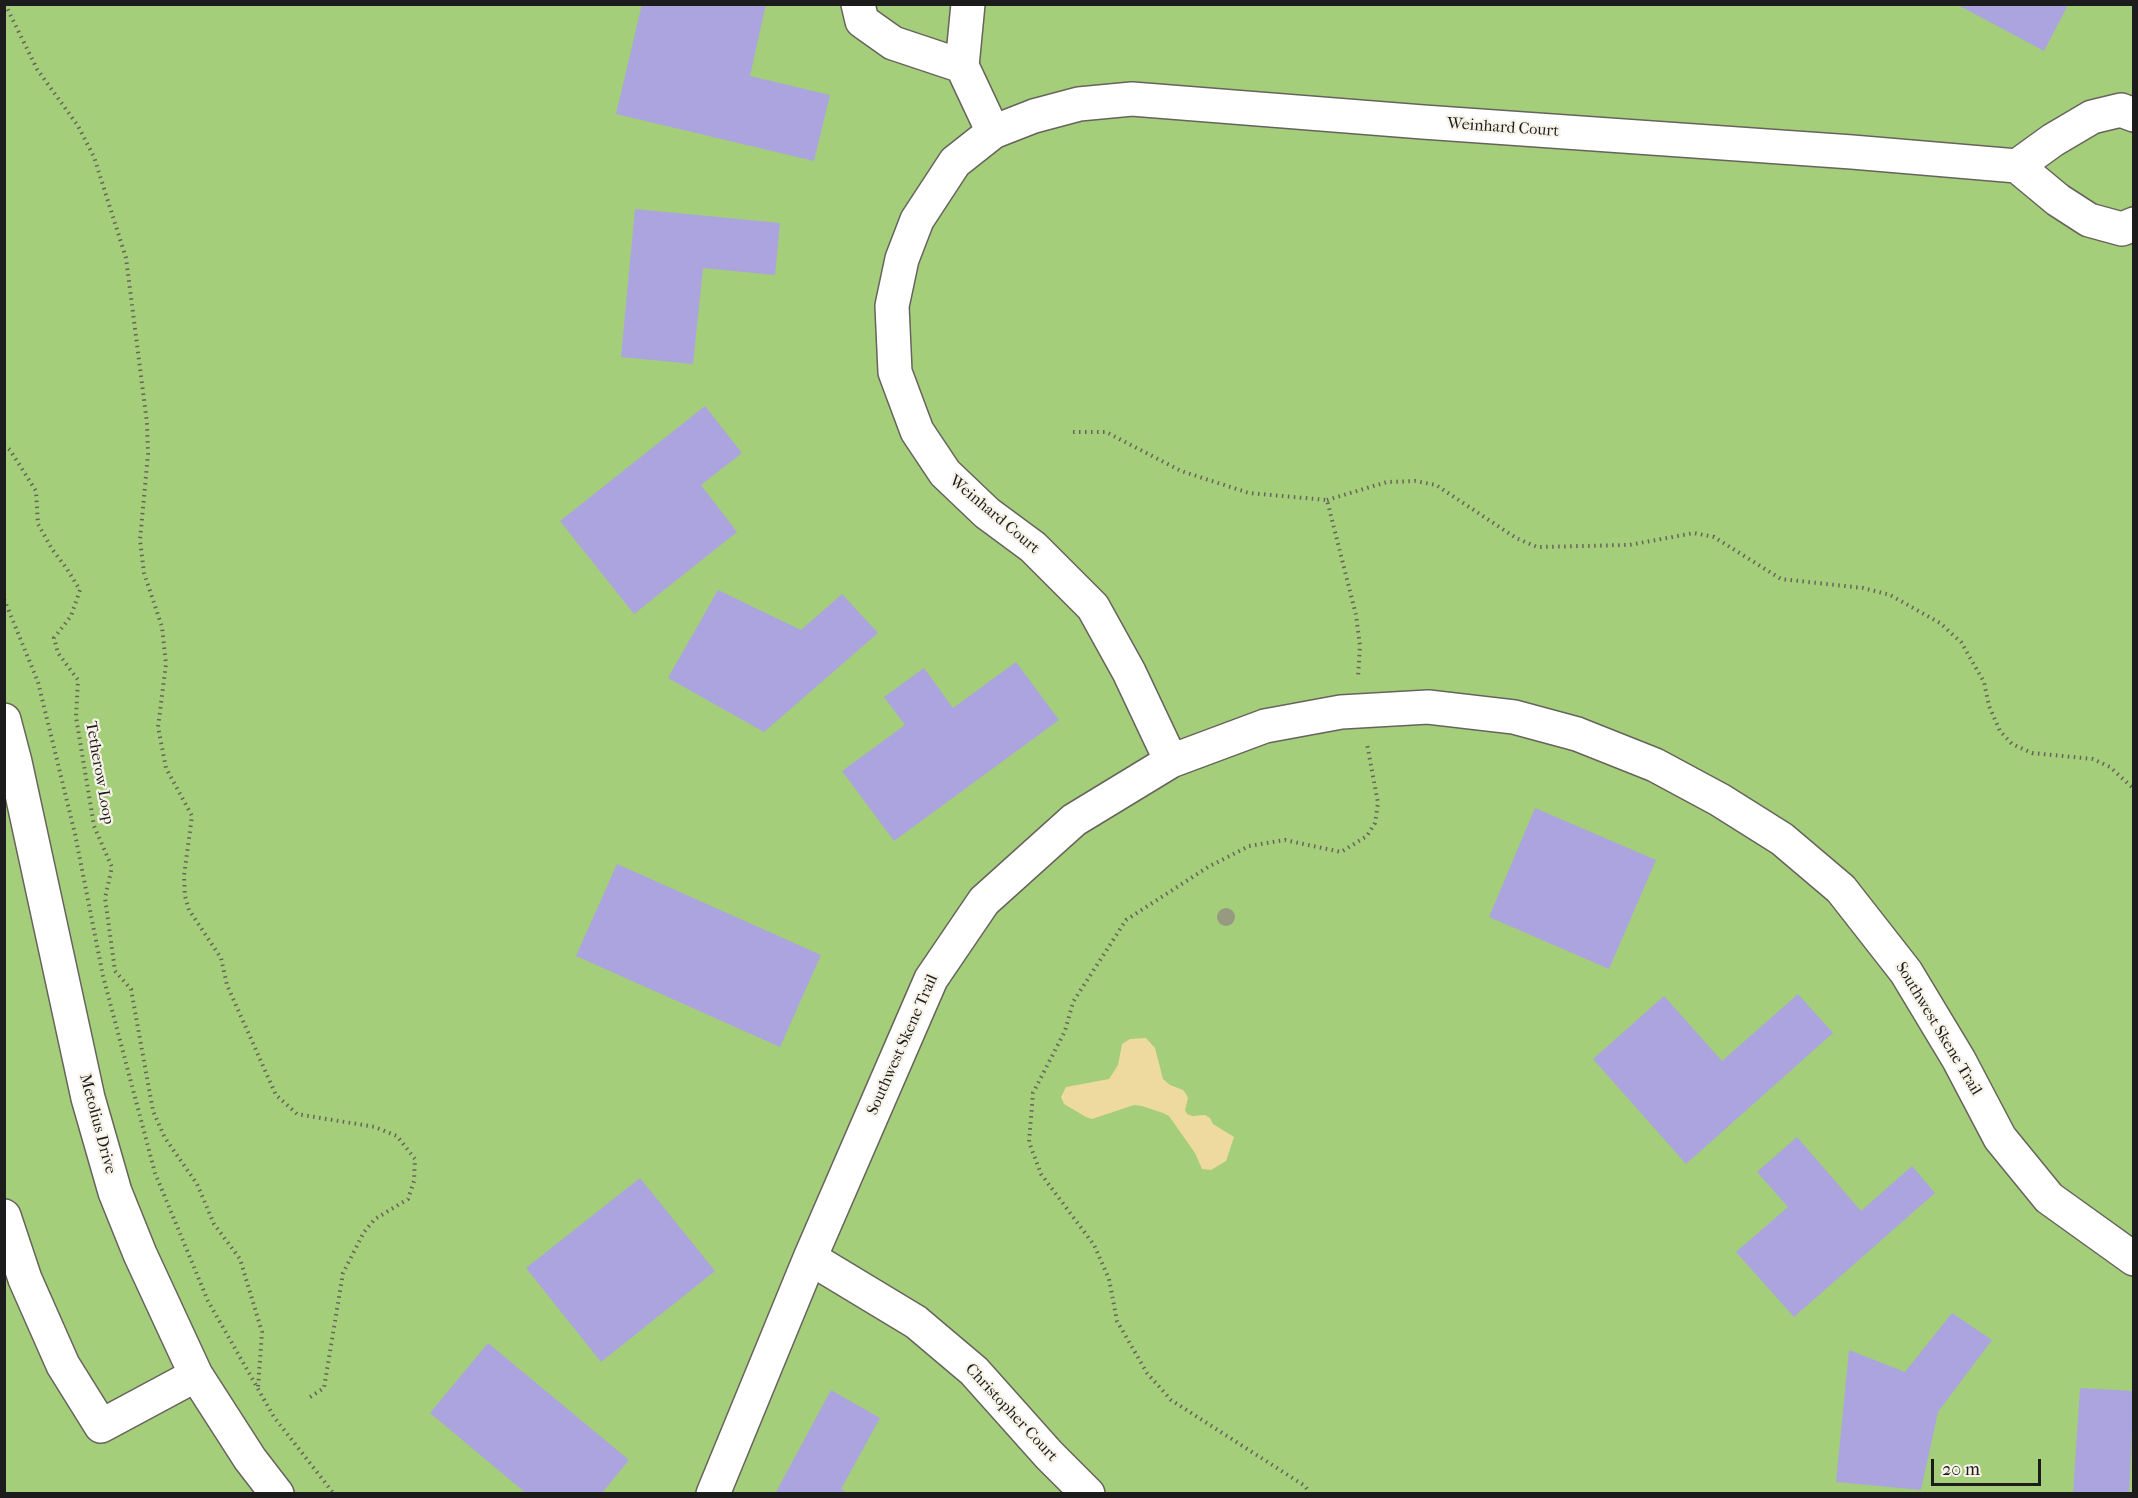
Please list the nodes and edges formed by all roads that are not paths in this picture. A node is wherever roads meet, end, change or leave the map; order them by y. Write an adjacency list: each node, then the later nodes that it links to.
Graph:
1 (858, 4): 3 (street)
2 (968, 4): 3 (street)
3 (962, 66): 5 (street)
4 (2133, 116): 6 (street)
5 (993, 132): 6 (street, Weinhard Court); 9 (street, Weinhard Court)
6 (2017, 166): 7 (street)
7 (2133, 224)
8 (4, 720): 13 (street, Metolius Drive)
9 (1171, 762): 11 (street, Southwest Skene Trail); 12 (street, Southwest Skene Trail)
10 (4, 1216): 13 (street)
11 (810, 1258): 15 (street, Southwest Skene Trail); 16 (street, Christopher Court)
12 (2133, 1259)
13 (196, 1376): 14 (street, Metolius Drive)
14 (277, 1494)
15 (713, 1494)
16 (1088, 1494)

